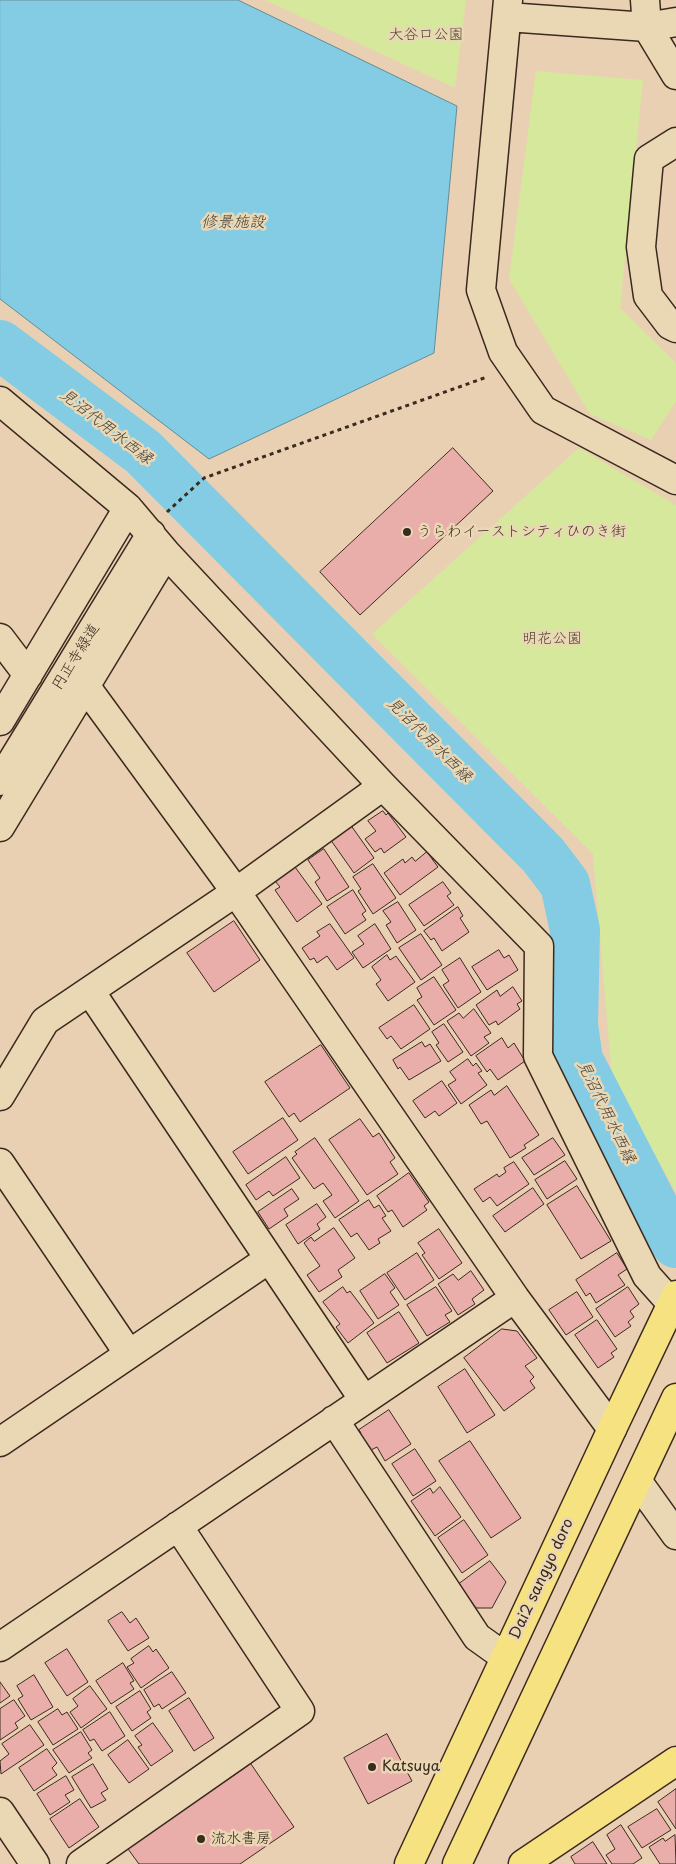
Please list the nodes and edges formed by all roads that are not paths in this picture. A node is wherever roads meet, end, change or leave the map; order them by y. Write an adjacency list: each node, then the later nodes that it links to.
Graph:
1 (645, 0): 4 (street)
2 (508, 8): 4 (street); 9 (street)
3 (676, 22): 4 (street)
4 (647, 27): 5 (street)
5 (676, 75)
6 (676, 142): 7 (street)
7 (676, 328)
8 (0, 401): 10 (street)
9 (676, 480)
10 (128, 508): 11 (street); 13 (street)
11 (159, 544): 14 (street); 16 (street, 円正寺緑道); 17 (street)
12 (0, 638): 13 (street)
13 (28, 675): 15 (street)
14 (86, 687): 18 (street); 19 (street)
15 (0, 720)
16 (0, 781)
17 (383, 786): 19 (street); 25 (street)
18 (0, 827)
19 (236, 892): 20 (street); 24 (street)
20 (90, 991): 21 (street); 23 (street)
21 (0, 1096)
22 (0, 1163): 26 (street)
23 (269, 1259): 26 (street); 28 (street)
24 (515, 1298): 28 (street); 30 (street)
25 (674, 1299): 30 (main road, Dai2 sangyo doro)
26 (129, 1354): 31 (street)
27 (676, 1398): 32 (main road)
28 (364, 1400): 29 (street)
29 (334, 1420): 33 (street); 36 (street)
30 (612, 1429): 36 (main road, Dai2 sangyo doro)
31 (0, 1442)
32 (638, 1482): 34 (street); 42 (main road)
33 (178, 1526): 35 (street); 40 (street)
34 (676, 1535)
35 (4, 1635)
36 (505, 1657): 41 (main road, Dai2 sangyo doro)
37 (676, 1762): 43 (main road)
38 (0, 1812): 39 (street)
39 (35, 1864)
40 (81, 1864)
41 (409, 1864)
42 (457, 1864)
43 (523, 1864)

